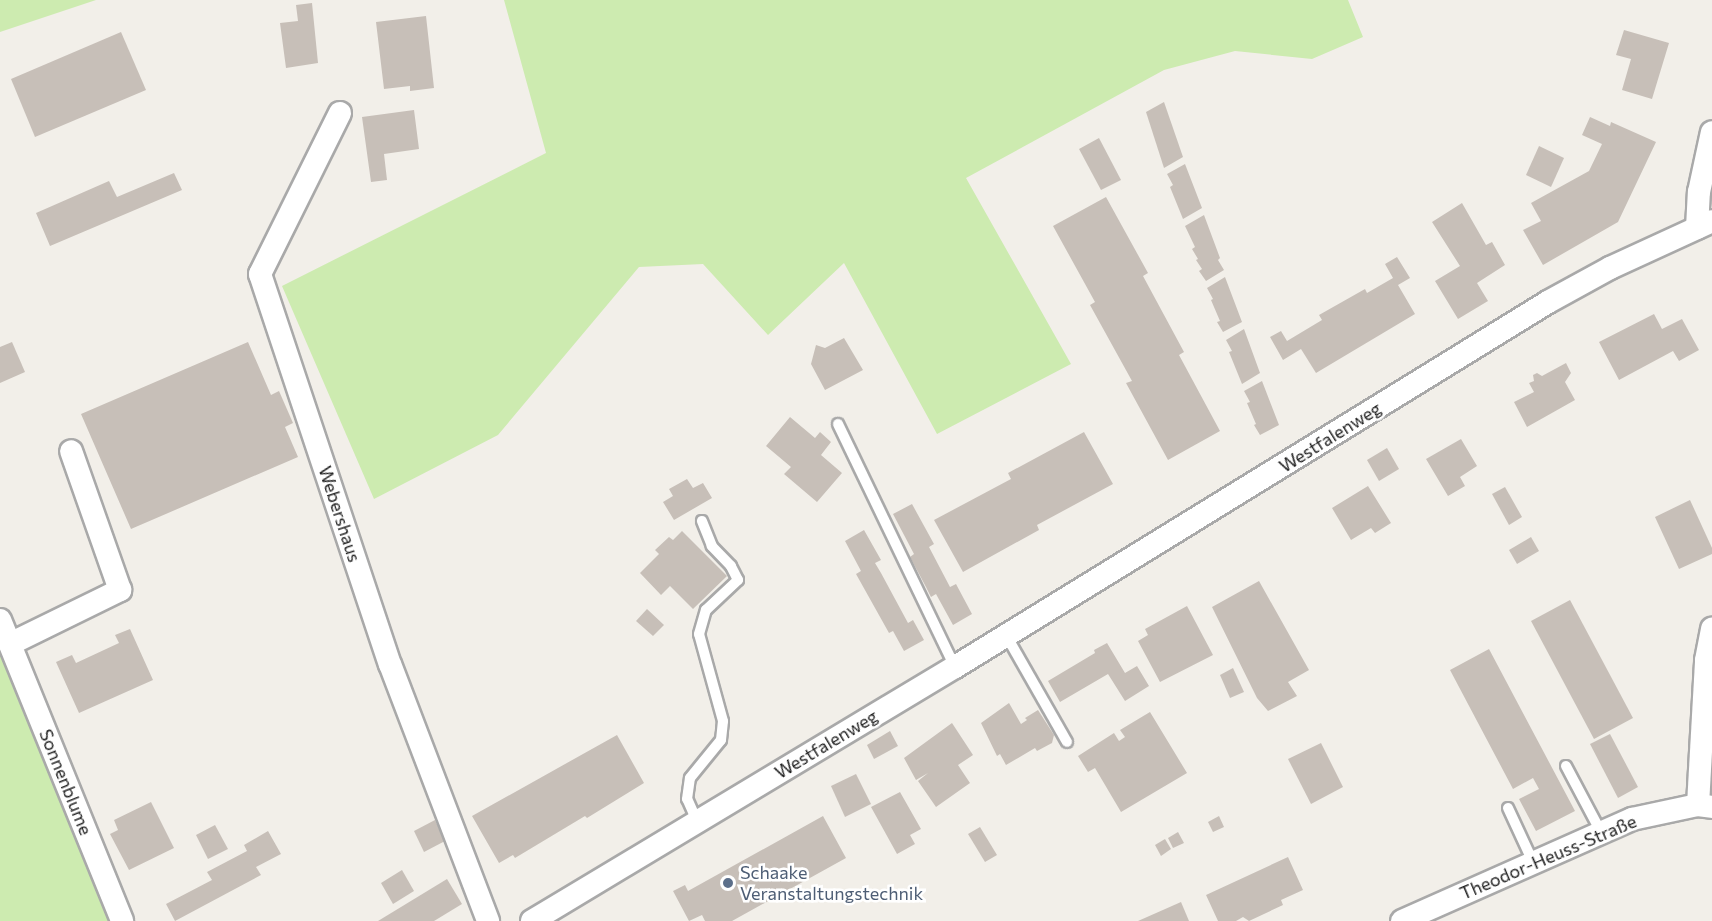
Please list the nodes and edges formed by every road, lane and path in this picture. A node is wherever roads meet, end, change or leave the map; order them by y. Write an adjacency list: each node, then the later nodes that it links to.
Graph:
1 (340, 113): 20 (street, Webershaus)
2 (1712, 132): 3 (street)
3 (1705, 224): 9 (street, Westfalenweg)
4 (838, 424): 11 (lane)
5 (70, 451): 10 (street)
6 (702, 521): 16 (lane)
7 (0, 620): 10 (street, Sonnenblume)
8 (1712, 629): 14 (street, Theodor-Heuss-Straße)
9 (1006, 635): 11 (street, Westfalenweg); 12 (lane)
10 (10, 644): 19 (street, Sonnenblume)
11 (955, 667): 16 (street, Westfalenweg)
12 (1067, 742)
13 (1566, 766): 17 (lane)
14 (1705, 806): 17 (street, Theodor-Heuss-Straße)
15 (1508, 808): 18 (lane)
16 (697, 821): 21 (street, Westfalenweg)
17 (1600, 832): 18 (street, Theodor-Heuss-Straße)
18 (1533, 862): 22 (street, Theodor-Heuss-Straße)
19 (122, 921)
20 (488, 921)
21 (532, 921)
22 (1402, 921)

